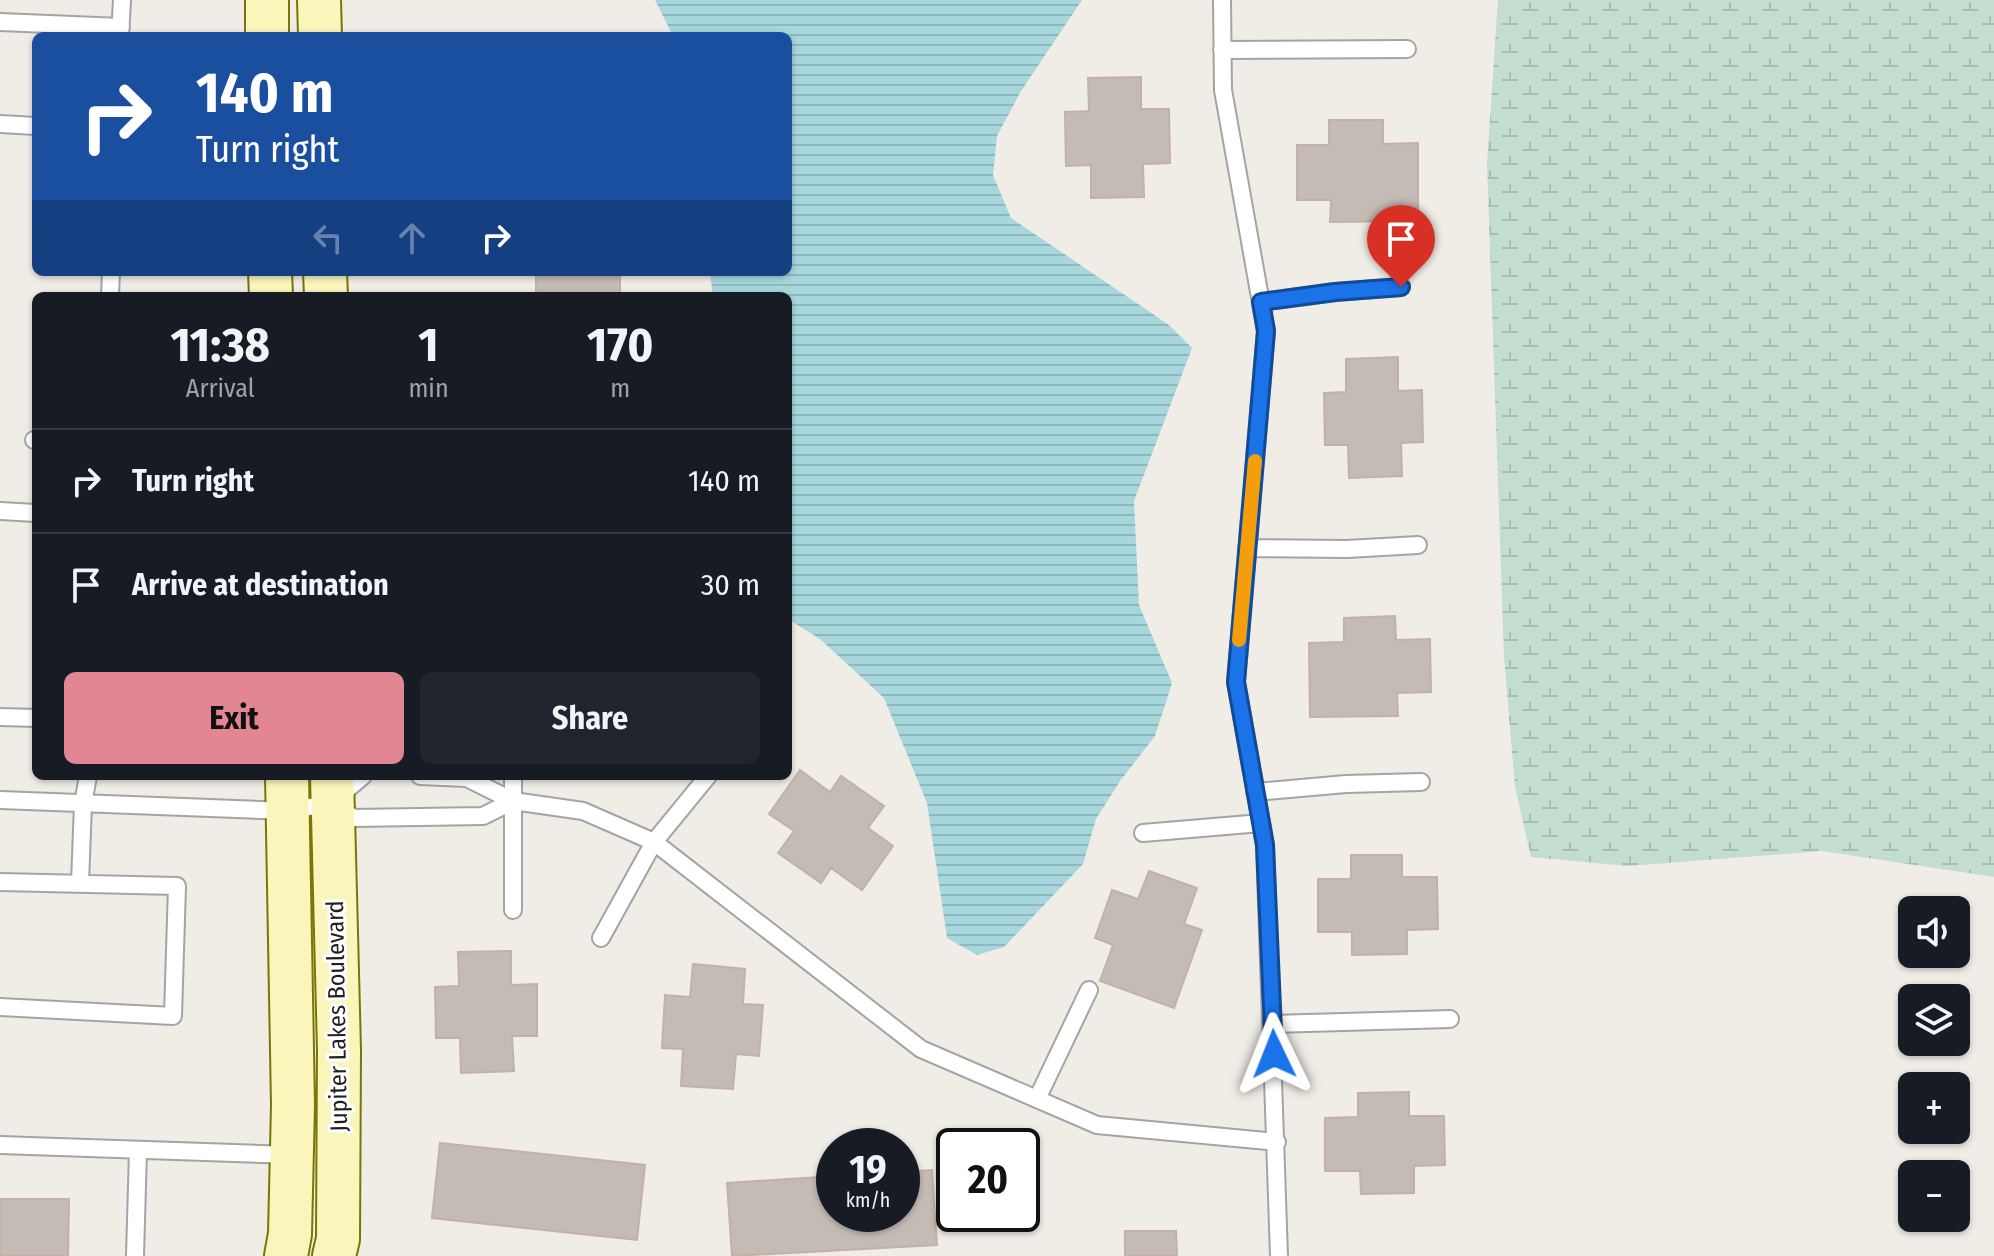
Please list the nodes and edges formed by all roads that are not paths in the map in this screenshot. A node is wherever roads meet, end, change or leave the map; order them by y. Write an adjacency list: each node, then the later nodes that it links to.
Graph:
1 (122, 0): 6 (lane)
2 (267, 0): 7 (street)
3 (319, 0): 8 (street)
4 (1222, 0): 10 (lane)
5 (0, 22): 6 (lane)
6 (121, 32)
7 (267, 32)
8 (320, 32)
9 (1407, 49): 10 (lane)
10 (1222, 50): 14 (lane)
11 (0, 124): 12 (lane)
12 (32, 126)
13 (1401, 287): 14 (lane)
14 (1261, 302): 18 (lane)
15 (0, 511): 16 (lane)
16 (32, 513)
17 (1418, 545): 18 (lane)
18 (1247, 548): 28 (lane)
19 (0, 717): 20 (lane)
20 (32, 718)
21 (87, 780): 32 (lane)
22 (354, 780): 27 (lane)
23 (471, 780): 31 (lane)
24 (513, 780): 31 (lane)
25 (705, 780): 35 (lane)
26 (1421, 782): 28 (lane)
27 (332, 790): 29 (lane); 31 (lane); 51 (street, Jupiter Lakes Boulevard)
28 (1255, 792): 33 (lane)
29 (288, 794): 32 (lane); 48 (street, Jupiter Lakes Boulevard)
30 (0, 800): 32 (lane)
31 (513, 801): 35 (lane); 38 (lane)
32 (83, 804): 37 (lane)
33 (1261, 823): 34 (lane); 43 (lane)
34 (1143, 833)
35 (654, 842): 39 (lane); 44 (lane)
36 (0, 882): 37 (lane)
37 (80, 883): 41 (lane)
38 (513, 910)
39 (601, 938)
40 (1089, 990): 44 (lane)
41 (0, 1007)
42 (1450, 1019): 43 (lane)
43 (1272, 1024): 45 (lane)
44 (1037, 1099): 45 (lane)
45 (1277, 1142): 52 (lane)
46 (0, 1145): 47 (lane)
47 (138, 1150): 48 (lane); 49 (lane)
48 (293, 1155): 50 (street, Jupiter Lakes Boulevard)
49 (135, 1256)
50 (286, 1256)
51 (334, 1256)
52 (1279, 1256)

